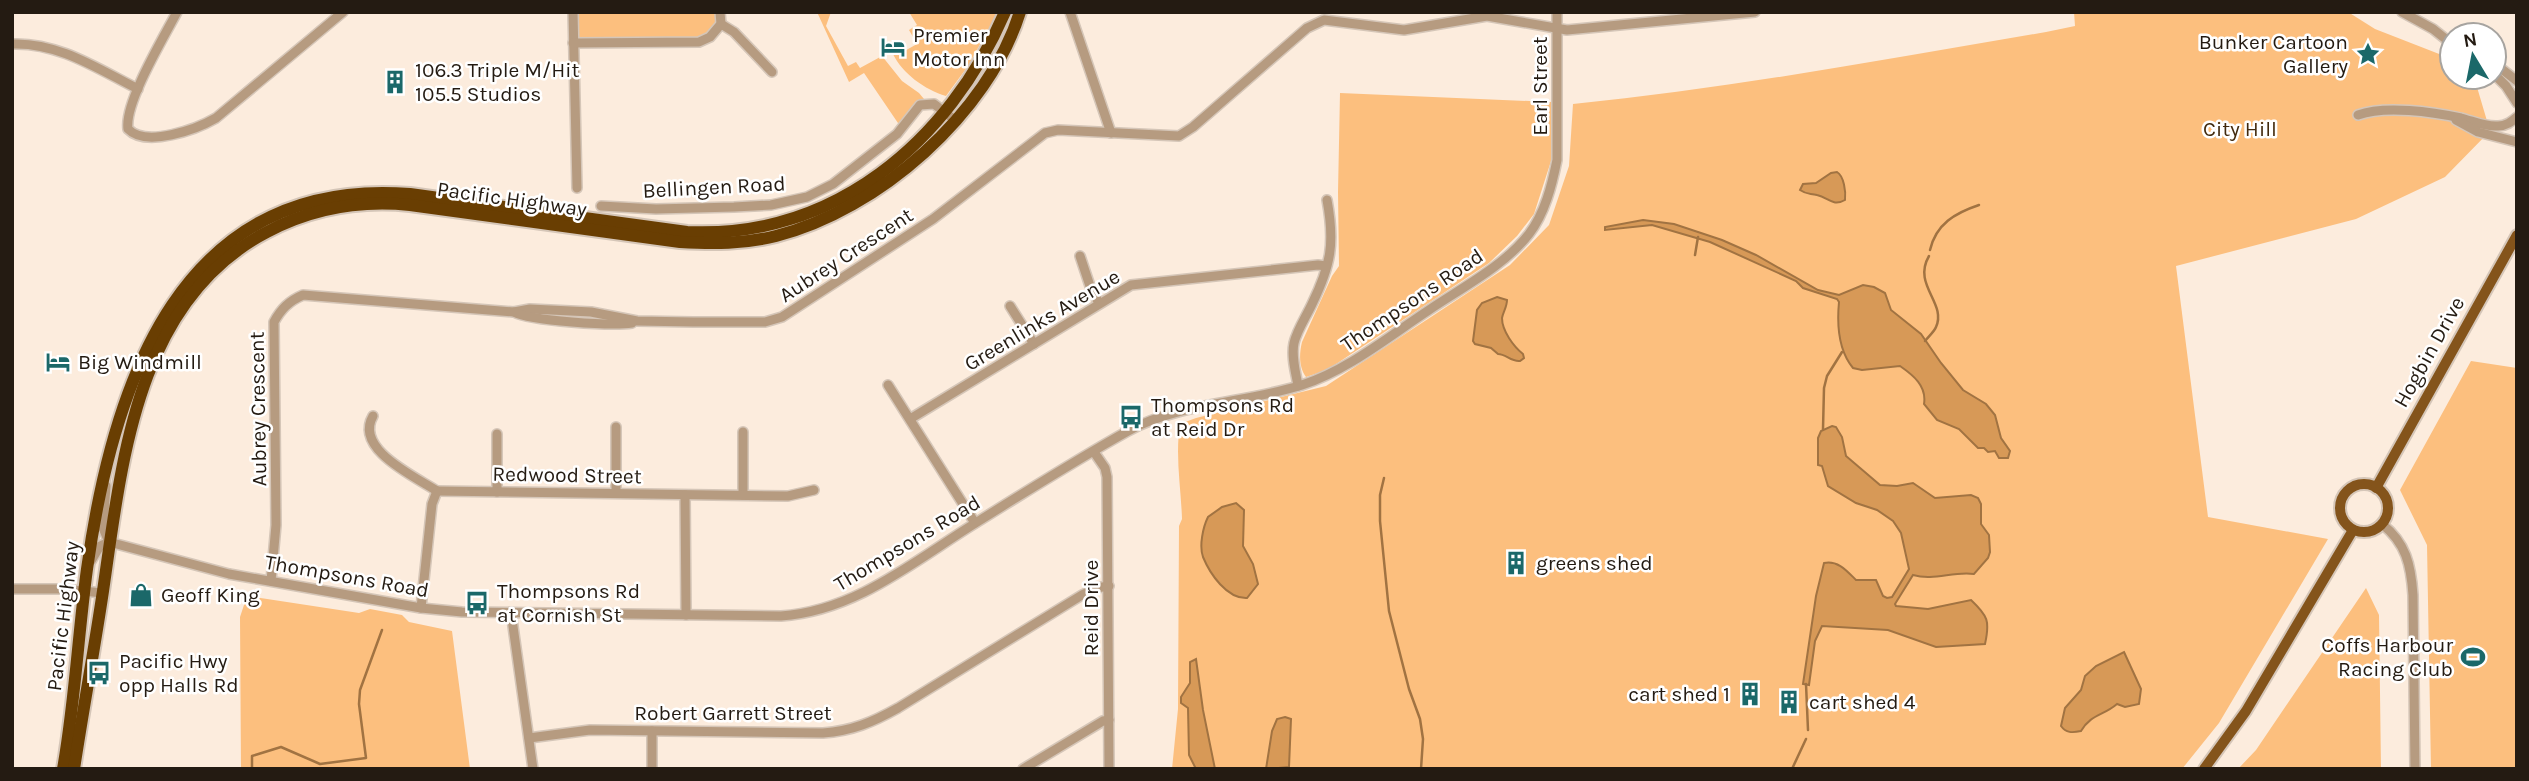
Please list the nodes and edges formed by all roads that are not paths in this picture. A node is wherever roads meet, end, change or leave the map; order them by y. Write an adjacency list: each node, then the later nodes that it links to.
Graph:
1 (177, 12): 21 (street)
2 (343, 12): 21 (street)
3 (573, 12): 18 (street)
4 (720, 12): 13 (street)
5 (1006, 12): 23 (highway, Pacific Highway)
6 (1020, 12): 23 (highway, Pacific Highway)
7 (1070, 12): 26 (street)
8 (1558, 12): 14 (street, Earl Street)
9 (1755, 12): 11 (street)
10 (2402, 12): 15 (street)
11 (1707, 15): 14 (street)
12 (1325, 16): 14 (street); 26 (street)
13 (721, 24): 18 (street); 20 (street)
14 (1557, 29): 28 (street, Earl Street)
15 (2433, 29): 16 (street); 17 (street)
16 (2438, 31)
17 (2438, 33)
18 (573, 43): 29 (street)
19 (12, 44): 21 (street)
20 (772, 72)
21 (138, 89)
22 (2358, 115): 24 (street)
23 (951, 116): 31 (street, Bellingen Road); 46 (highway, Pacific Highway); 57 (highway, Pacific Highway)
24 (2449, 117): 25 (street); 27 (street)
25 (2517, 117)
26 (1111, 133): 59 (street, Aubrey Crescent)
27 (2517, 142)
28 (1557, 160): 39 (street, Thompsons Road)
29 (577, 188)
30 (1327, 200): 34 (street)
31 (601, 206)
32 (2517, 235): 47 (main road, Hogbin Drive)
33 (1080, 256): 35 (street)
34 (1326, 266): 35 (street, Greenlinks Avenue); 39 (street)
35 (1099, 303): 37 (street, Greenlinks Avenue)
36 (1010, 306): 37 (street)
37 (1034, 344): 41 (street, Greenlinks Avenue)
38 (888, 385): 41 (street)
39 (1298, 386): 45 (street, Thompsons Road)
40 (373, 416): 49 (street)
41 (910, 419): 54 (street)
42 (616, 427): 51 (street)
43 (743, 432): 53 (street)
44 (496, 434): 50 (street)
45 (1094, 452): 54 (street, Thompsons Road); 60 (street, Reid Drive)
46 (106, 469): 57 (street, Pacific Highway); 58 (highway, Pacific Highway)
47 (2376, 488): 55 (main road); 56 (main road)
48 (814, 490): 53 (street, Redwood Street)
49 (437, 491): 50 (street, Redwood Street); 64 (street)
50 (497, 492): 51 (street, Redwood Street)
51 (616, 492): 52 (street, Redwood Street)
52 (685, 495): 53 (street, Redwood Street); 66 (street)
53 (743, 495)
54 (975, 523): 66 (street, Thompsons Road)
55 (2382, 524): 56 (main road); 77 (street)
56 (2353, 530): 76 (main road)
57 (110, 542): 58 (street); 59 (street, Thompsons Road); 63 (highway, Pacific Highway)
58 (87, 569): 62 (highway, Pacific Highway)
59 (271, 581): 64 (street, Thompsons Road)
60 (1108, 586): 67 (street, Reid Drive); 68 (street, Robert Garrett Street)
61 (12, 589): 62 (street)
62 (84, 591): 63 (street); 70 (highway, Pacific Highway)
63 (103, 593): 71 (highway, Pacific Highway)
64 (421, 608): 65 (street, Thompsons Road)
65 (511, 612): 66 (street, Thompsons Road); 69 (street)
66 (686, 615)
67 (1109, 720): 74 (street); 75 (street, Reid Drive)
68 (652, 731): 69 (street, Robert Garrett Street); 73 (street)
69 (528, 738): 72 (street)
70 (63, 769)
71 (74, 769)
72 (533, 769)
73 (652, 769)
74 (1023, 769)
75 (1109, 769)
76 (2204, 769)
77 (2415, 769)

